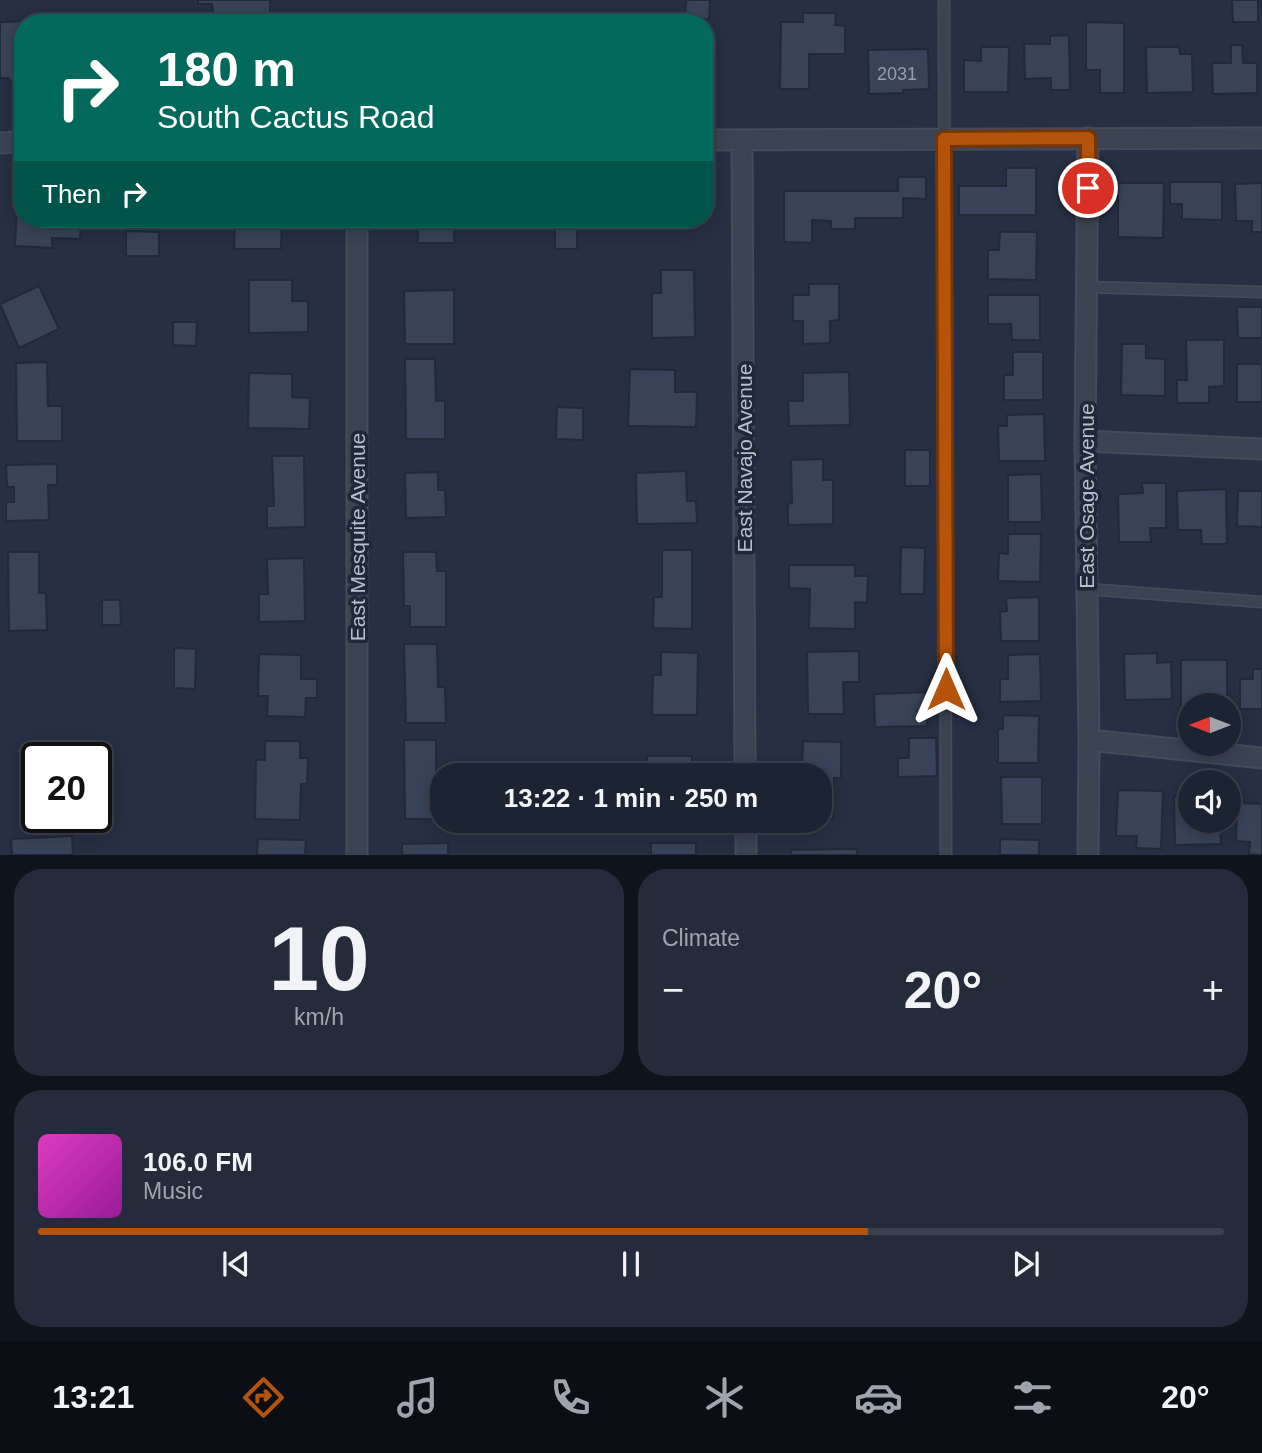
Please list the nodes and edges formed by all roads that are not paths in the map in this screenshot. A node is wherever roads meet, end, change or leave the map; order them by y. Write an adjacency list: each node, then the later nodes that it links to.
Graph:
1 (944, 0): 4 (lane)
2 (1088, 138): 3 (street); 4 (street); 8 (street, East Osage Avenue)
3 (1262, 138)
4 (944, 139): 5 (street); 20 (lane)
5 (742, 140): 6 (street); 16 (street, East Navajo Avenue)
6 (714, 141)
7 (357, 228): 18 (street, East Mesquite Avenue)
8 (1087, 287): 9 (lane); 10 (street, East Osage Avenue)
9 (1262, 292)
10 (1085, 441): 11 (street); 12 (street, East Osage Avenue)
11 (1262, 449)
12 (1087, 589): 13 (lane); 14 (street, East Osage Avenue)
13 (1262, 602)
14 (1089, 740): 15 (street); 21 (street, East Osage Avenue)
15 (1262, 758)
16 (746, 763)
17 (746, 833): 19 (street)
18 (357, 855)
19 (746, 855)
20 (946, 855)
21 (1088, 855)

